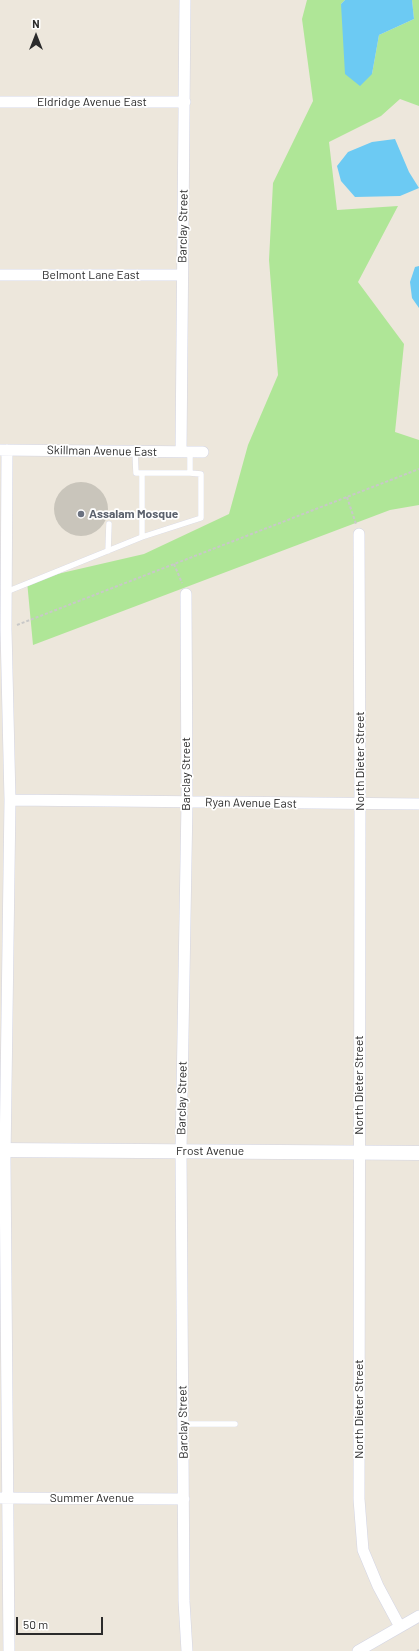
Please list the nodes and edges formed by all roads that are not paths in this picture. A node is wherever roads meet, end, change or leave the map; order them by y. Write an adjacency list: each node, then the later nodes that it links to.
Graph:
1 (185, 0): 3 (street, Barclay Street)
2 (0, 102): 3 (street, Eldridge Avenue East)
3 (185, 102): 5 (street, Barclay Street)
4 (0, 275): 5 (street, Belmont Lane East)
5 (182, 275): 8 (street, Barclay Street)
6 (3, 450): 7 (street, Skillman Avenue East); 16 (street)
7 (135, 451): 8 (street, Skillman Avenue East); 10 (lane)
8 (186, 452): 9 (street, Skillman Avenue East); 11 (lane)
9 (203, 452)
10 (142, 473): 11 (lane); 14 (lane)
11 (190, 473): 14 (lane)
12 (109, 524): 15 (lane)
13 (359, 534): 20 (street, North Dieter Street)
14 (142, 537): 15 (lane)
15 (108, 551): 16 (lane)
16 (6, 592): 18 (street)
17 (186, 594): 19 (street, Barclay Street)
18 (10, 800): 19 (street, Ryan Avenue East); 22 (street)
19 (186, 802): 20 (street, Ryan Avenue East); 23 (street, Barclay Street)
20 (360, 804): 21 (street, Ryan Avenue East); 24 (street, North Dieter Street)
21 (419, 804)
22 (3, 1150): 23 (street, Frost Avenue); 28 (street)
23 (181, 1151): 24 (street, Frost Avenue); 26 (street, Barclay Street)
24 (359, 1152): 25 (street, Frost Avenue); 31 (street, North Dieter Street)
25 (419, 1153)
26 (183, 1424): 27 (lane); 29 (street, Barclay Street)
27 (235, 1424)
28 (4, 1498): 29 (street, Summer Avenue); 32 (street)
29 (184, 1498): 33 (street, Barclay Street)
30 (419, 1616): 31 (street)
31 (400, 1627): 34 (street)
32 (9, 1651)
33 (187, 1651)
34 (358, 1651)

